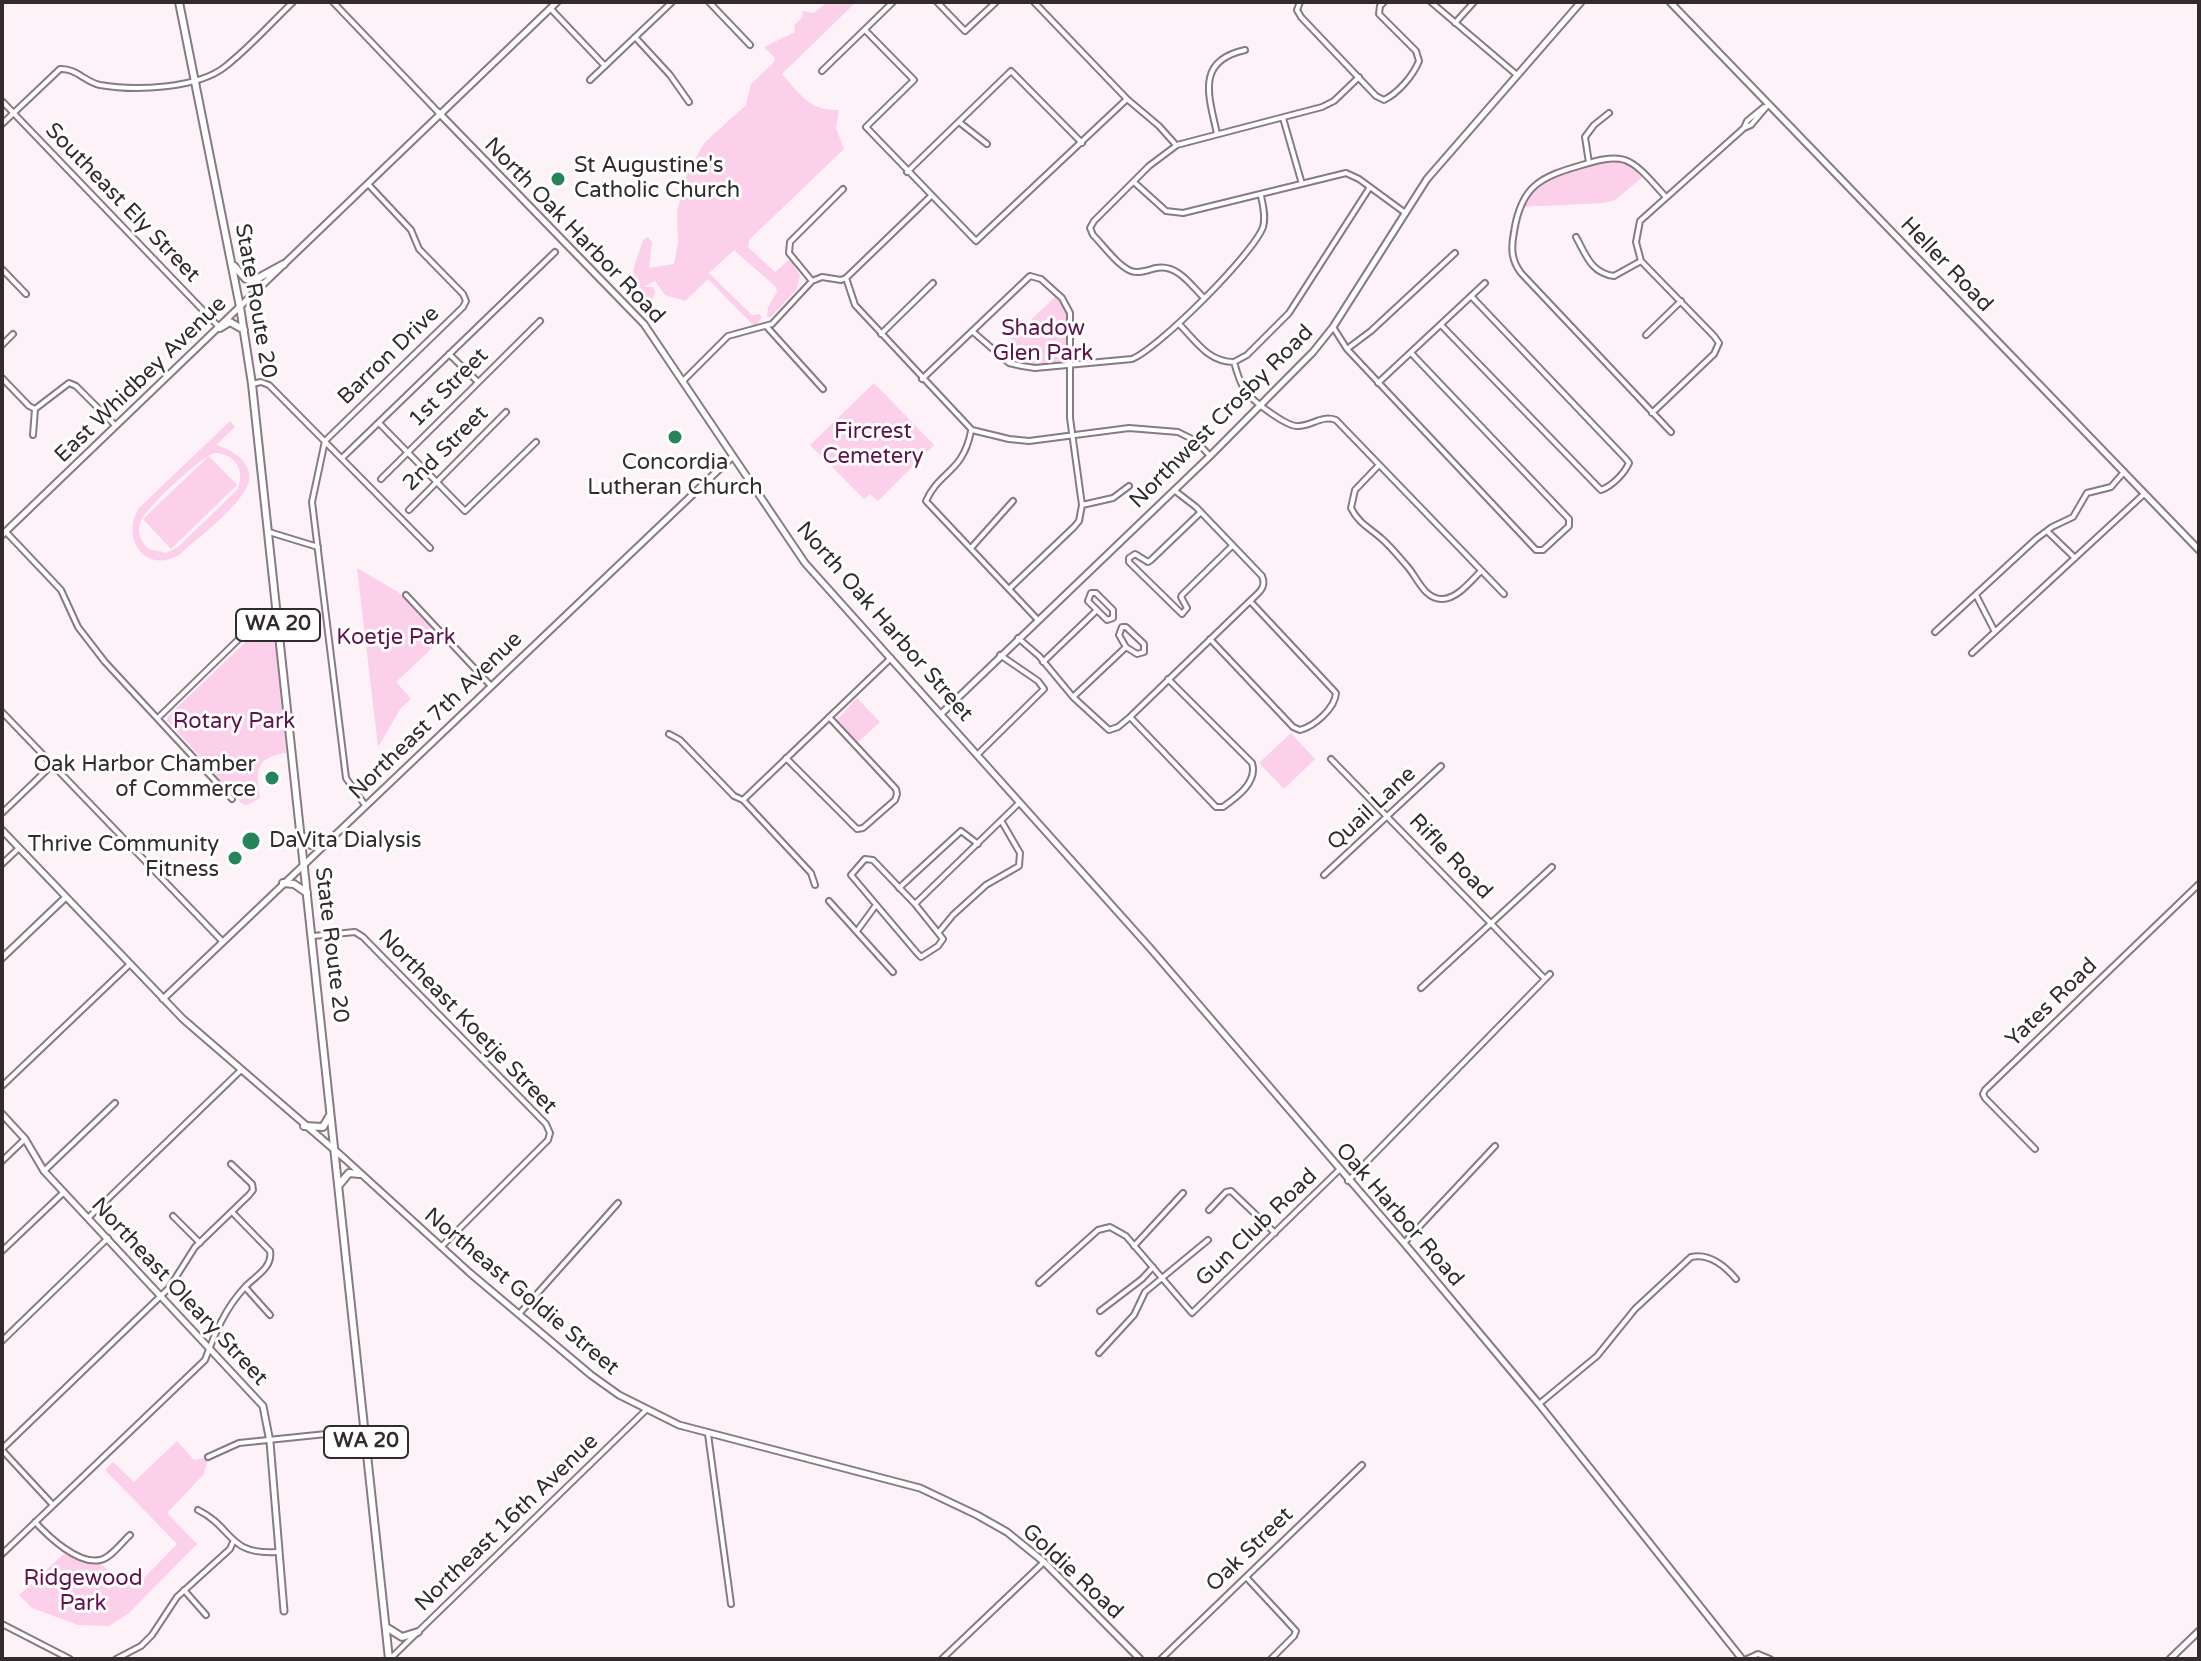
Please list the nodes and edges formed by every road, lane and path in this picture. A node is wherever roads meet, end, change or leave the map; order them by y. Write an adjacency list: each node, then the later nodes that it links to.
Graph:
1 (179, 2): 27 (main road, State Route 20 / WA 20)
2 (293, 2): 27 (street)
3 (333, 2): 34 (street)
4 (557, 2): 17 (street, East Whidbey Avenue)
5 (672, 2): 20 (street)
6 (709, 2): 21 (street)
7 (893, 2): 19 (street)
8 (937, 2): 9 (street)
9 (996, 2)
10 (1034, 2): 29 (street)
11 (1300, 2): 26 (street)
12 (1384, 2): 26 (street)
13 (1431, 2): 18 (street)
14 (1474, 2): 18 (street)
15 (1581, 2): 25 (street, Northwest Crosby Road)
16 (1670, 2): 32 (street, Heller Road)
17 (550, 8): 23 (street); 34 (street, East Whidbey Avenue)
18 (1455, 23): 25 (street)
19 (865, 30): 24 (street); 44 (street)
20 (635, 37): 23 (street); 31 (street)
21 (750, 45)
22 (1245, 50): 39 (street)
23 (605, 66): 28 (street)
24 (822, 71)
25 (1517, 75): 53 (street, Northwest Crosby Road)
26 (1359, 77): 36 (street)
27 (196, 80): 33 (street); 58 (main road, State Route 20 / WA 20)
28 (590, 80)
29 (1127, 99): 40 (street); 42 (street)
30 (2, 101): 33 (street, Southeast Ely Street)
31 (689, 102)
32 (1769, 104): 52 (street); 111 (street, Heller Road)
33 (13, 113): 38 (street); 75 (street, Southeast Ely Street)
34 (439, 113): 45 (street, East Whidbey Avenue); 90 (street, North Oak Harbor Road)
35 (1609, 113): 43 (street)
36 (1283, 118): 39 (street); 47 (street)
37 (959, 122): 40 (street); 41 (street); 44 (street)
38 (2, 124)
39 (1217, 134): 42 (street)
40 (1082, 143): 50 (street)
41 (987, 144)
42 (1177, 145): 46 (street)
43 (1589, 163): 52 (street); 97 (street)
44 (907, 172): 50 (street)
45 (367, 183): 59 (street, East Whidbey Avenue); 104 (street, Barron Drive)
46 (1134, 183): 51 (street); 67 (street)
47 (1302, 184): 48 (street); 51 (street)
48 (1370, 187): 53 (street); 85 (street)
49 (843, 189): 62 (street)
50 (931, 196): 61 (street)
51 (1261, 196): 67 (street)
52 (1666, 197): 57 (street)
53 (1404, 212): 74 (street, Northwest Crosby Road)
54 (1576, 237): 57 (street)
55 (555, 252): 83 (street)
56 (1455, 253): 82 (street)
57 (1641, 261): 68 (street)
58 (232, 264): 59 (main road); 69 (main road, State Route 20 / WA 20)
59 (284, 264): 69 (street, East Whidbey Avenue)
60 (2, 269): 65 (street)
61 (846, 278): 62 (street); 79 (street)
62 (812, 281): 73 (street)
63 (933, 283): 79 (street)
64 (1485, 283): 66 (street)
65 (26, 294)
66 (1471, 296): 72 (street); 72 (street)
67 (1203, 297): 71 (street)
68 (1681, 301): 80 (street); 97 (street)
69 (240, 307): 75 (street, East Whidbey Avenue); 76 (main road, State Route 20 / WA 20)
70 (540, 321): 89 (street, 1st Street)
71 (1179, 324): 85 (street); 86 (street)
72 (1442, 326): 84 (street)
73 (767, 327): 90 (street); 93 (street)
74 (1333, 327): 82 (street); 94 (street, Northwest Crosby Road)
75 (220, 328): 76 (main road); 99 (street, East Whidbey Avenue)
76 (244, 330): 92 (main road, State Route 20 / WA 20)
77 (972, 331): 86 (street); 86 (street); 88 (street)
78 (13, 334): 81 (street)
79 (881, 334): 88 (street)
80 (1646, 335)
81 (2, 345)
82 (1347, 349): 91 (street)
83 (449, 354): 89 (street); 98 (street)
84 (1412, 354): 91 (street); 91 (street)
85 (1234, 362): 94 (street)
86 (1069, 363): 103 (street)
87 (2, 378): 95 (street)
88 (922, 379): 100 (street)
89 (477, 381): 106 (street, 1st Street)
90 (683, 381): 108 (street, North Oak Harbor Road)
91 (1378, 383)
92 (252, 384): 104 (street); 122 (main road, State Route 20 / WA 20)
93 (823, 389)
94 (1261, 405): 107 (street, Northwest Crosby Road); 110 (street)
95 (35, 409): 99 (street); 102 (street)
96 (506, 412): 113 (street, 2nd Street)
97 (1652, 413): 101 (street)
98 (379, 423): 106 (street); 109 (street)
99 (116, 426): 123 (street, East Whidbey Avenue)
100 (972, 430): 103 (street); 127 (street)
101 (1671, 432)
102 (33, 435)
103 (1072, 436): 107 (street); 118 (street)
104 (325, 441): 109 (street); 125 (street)
105 (536, 442): 113 (street)
106 (407, 452): 112 (street, 1st Street); 113 (street)
107 (1210, 456): 115 (street, Northwest Crosby Road)
108 (732, 457): 146 (street, North Oak Harbor Street); 149 (street, Northeast 7th Avenue)
109 (342, 458): 126 (street)
110 (1379, 465): 130 (street); 130 (street)
111 (2124, 472): 116 (street, Heller Road); 121 (street)
112 (381, 479)
113 (436, 482): 119 (street, 2nd Street)
114 (1129, 486): 118 (street)
115 (1174, 490): 120 (street); 137 (street, Northwest Crosby Road)
116 (2144, 494): 128 (street, Heller Road); 129 (street)
117 (1013, 501): 127 (street)
118 (1082, 505): 131 (street)
119 (409, 510)
120 (1201, 512): 124 (street); 124 (street)
121 (2047, 531): 129 (street); 134 (street)
122 (269, 532): 125 (street); 138 (main road, State Route 20 / WA 20)
123 (4, 533): 155 (street)
124 (1232, 545): 135 (street)
125 (318, 547): 165 (street)
126 (430, 548)
127 (971, 548): 131 (street)
128 (2199, 550)
129 (2075, 558): 140 (street)
130 (1481, 571): 132 (street)
131 (1009, 589): 137 (street)
132 (1504, 594)
133 (406, 595): 149 (street)
134 (1975, 595): 139 (street); 140 (street)
135 (1250, 601): 142 (street); 142 (street)
136 (1096, 611): 136 (street); 147 (street)
137 (1038, 620): 141 (street, Northwest Crosby Road)
138 (278, 627): 155 (street); 170 (main road, State Route 20 / WA 20)
139 (1935, 632)
140 (1995, 632): 144 (street)
141 (1018, 638): 145 (street, Northwest Crosby Road); 147 (street)
142 (1210, 639): 148 (street)
143 (1126, 647): 143 (street); 150 (street)
144 (1972, 653)
145 (1000, 655): 152 (street, Northwest Crosby Road); 157 (street)
146 (891, 658): 152 (street, North Oak Harbor Street); 153 (street)
147 (1043, 662): 150 (street)
148 (1168, 679): 154 (street); 154 (street)
149 (491, 686): 165 (street, Northeast 7th Avenue)
150 (1073, 697): 154 (street)
151 (2, 712): 160 (street)
152 (942, 713): 157 (street, North Oak Harbor Street)
153 (829, 717): 158 (street); 158 (street)
154 (1130, 717)
155 (158, 718): 162 (street)
156 (669, 734): 163 (street)
157 (978, 754): 164 (street, North Oak Harbor Street)
158 (786, 758): 163 (street)
159 (1331, 759): 167 (street, Rifle Road)
160 (52, 764): 166 (street); 191 (street)
161 (1441, 766): 167 (street, Quail Lane)
162 (232, 799)
163 (743, 800): 180 (street)
164 (1019, 803): 168 (street); 211 (street, Oak Harbor Road)
165 (365, 805): 171 (street, Northeast 7th Avenue)
166 (2, 813)
167 (1387, 815): 177 (street, Quail Lane); 187 (street, Rifle Road)
168 (1002, 822): 172 (street); 189 (street)
169 (2, 830): 173 (street, Northeast Goldie Street)
170 (299, 831): 171 (main road); 175 (main road, State Route 20 / WA 20)
171 (324, 844): 175 (street, Northeast 7th Avenue)
172 (978, 844): 181 (street); 185 (street)
173 (19, 848): 174 (street); 183 (street, Northeast Goldie Street)
174 (2, 864)
175 (302, 865): 178 (street, Northeast 7th Avenue); 182 (main road, State Route 20 / WA 20)
176 (1552, 867): 187 (street)
177 (1324, 875)
178 (283, 883): 182 (main road); 191 (street, Northeast 7th Avenue)
179 (2199, 884): 207 (street, Yates Road)
180 (815, 885)
181 (899, 888): 185 (street); 186 (street)
182 (307, 893): 190 (main road, State Route 20 / WA 20)
183 (66, 897): 192 (street); 193 (street, Northeast Goldie Street)
184 (829, 901): 188 (street)
185 (915, 904): 189 (street)
186 (876, 905): 188 (street); 189 (street)
187 (1491, 922): 196 (street, Rifle Road); 197 (street)
188 (857, 931): 194 (street)
189 (939, 932)
190 (313, 936): 202 (main road, State Route 20 / WA 20); 229 (street, Northeast Koetje Street)
191 (222, 941): 198 (street, Northeast 7th Avenue)
192 (2, 958)
193 (130, 964): 198 (street, Northeast Goldie Street); 200 (street)
194 (893, 972)
195 (1550, 974): 196 (street, Gun Club Road)
196 (1545, 979): 214 (street, Gun Club Road)
197 (1421, 988)
198 (163, 999): 199 (street, Northeast Goldie Street)
199 (241, 1070): 204 (street, Northeast Goldie Street); 222 (street)
200 (2, 1086)
201 (115, 1103): 212 (street)
202 (331, 1112): 204 (main road); 208 (main road, State Route 20 / WA 20)
203 (2, 1114): 205 (street, Northeast Oleary Street)
204 (304, 1126): 208 (street, Northeast Goldie Street)
205 (25, 1139): 209 (street); 212 (street, Northeast Oleary Street)
206 (1495, 1146): 227 (street)
207 (2035, 1149)
208 (335, 1151): 213 (street, Northeast Goldie Street); 215 (main road, State Route 20 / WA 20)
209 (2, 1161)
210 (231, 1164): 220 (street)
211 (1339, 1170): 214 (street, Oak Harbor Road); 223 (street, Gun Club Road)
212 (44, 1171): 216 (street, Northeast Oleary Street)
213 (360, 1174): 215 (main road); 229 (street, Northeast Goldie Street)
214 (1348, 1181): 227 (street, Oak Harbor Road)
215 (339, 1185): 245 (main road, State Route 20 / WA 20)
216 (64, 1192): 222 (street, Northeast Oleary Street); 230 (street)
217 (1183, 1193): 228 (street)
218 (618, 1203): 238 (street)
219 (1209, 1210): 223 (street)
220 (232, 1212): 226 (street); 235 (street)
221 (173, 1216): 226 (street)
222 (88, 1218): 224 (street, Northeast Oleary Street)
223 (1275, 1233): 232 (street, Gun Club Road)
224 (108, 1238): 236 (street, Northeast Oleary Street); 240 (street)
225 (1208, 1240): 232 (street)
226 (200, 1243): 236 (street)
227 (1404, 1243): 243 (street, Oak Harbor Road)
228 (1134, 1246): 231 (street, Gun Club Road); 234 (street)
229 (441, 1247): 238 (street, Northeast Goldie Street)
230 (2, 1251)
231 (1153, 1267): 232 (street, Gun Club Road); 237 (street)
232 (1162, 1278): 242 (street)
233 (1736, 1279): 243 (street)
234 (1039, 1283)
235 (245, 1287): 239 (street); 241 (street)
236 (161, 1295): 241 (street, Northeast Oleary Street); 248 (street)
237 (1100, 1311)
238 (519, 1314): 244 (street, Northeast Goldie Street)
239 (270, 1315)
240 (2, 1341)
241 (210, 1348): 247 (street, Northeast Oleary Street); 251 (street)
242 (1099, 1353)
243 (1539, 1404): 276 (street, Oak Harbor Road)
244 (646, 1410): 246 (street, Northeast Goldie Street); 268 (street, Northeast 16th Avenue)
245 (365, 1430): 247 (street); 266 (main road, State Route 20 / WA 20)
246 (708, 1434): 253 (street, Northeast Goldie Street); 262 (street)
247 (270, 1442): 249 (street); 257 (street, Northeast Oleary Street)
248 (2, 1450): 251 (street)
249 (208, 1457)
250 (1362, 1465): 260 (street, Oak Street)
251 (53, 1505): 254 (street)
252 (198, 1510): 256 (street)
253 (977, 1515): 259 (street, Goldie Road)
254 (35, 1522): 255 (street); 258 (street)
255 (130, 1535)
256 (233, 1542): 257 (street); 261 (street)
257 (277, 1552): 263 (street, Northeast Oleary Street)
258 (2, 1554)
259 (1044, 1562): 272 (street); 273 (street, Goldie Road)
260 (1246, 1577): 274 (street, Oak Street); 275 (street)
261 (184, 1590): 264 (street); 270 (street)
262 (731, 1604)
263 (284, 1611)
264 (206, 1615)
265 (2, 1624): 269 (street)
266 (385, 1626): 268 (main road); 271 (main road, State Route 20 / WA 20)
267 (2199, 1631): 278 (street)
268 (418, 1632): 271 (street, Northeast 16th Avenue)
269 (70, 1659)
270 (116, 1659)
271 (389, 1659)
272 (942, 1659)
273 (1140, 1659)
274 (1161, 1659)
275 (1271, 1659)
276 (1744, 1659): 277 (street)
277 (1770, 1659)
278 (2170, 1659)

